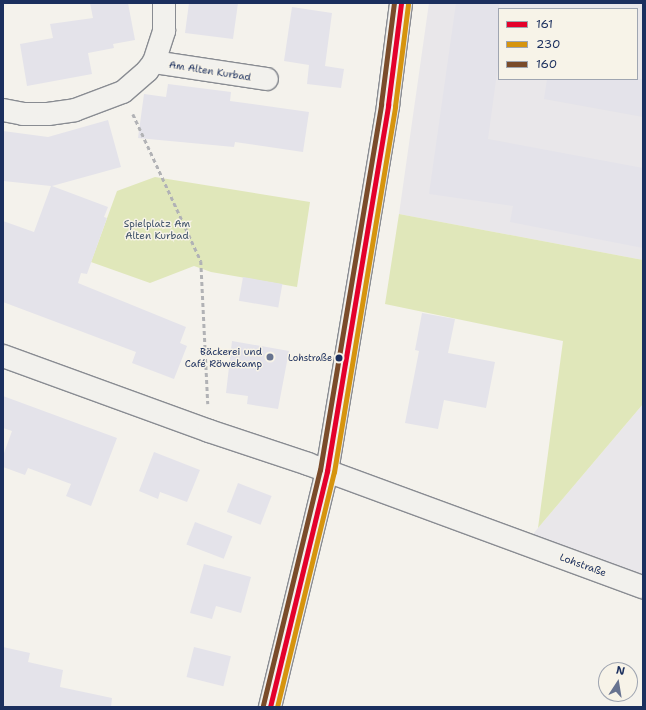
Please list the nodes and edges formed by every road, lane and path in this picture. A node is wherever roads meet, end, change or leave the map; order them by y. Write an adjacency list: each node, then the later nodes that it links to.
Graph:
1 (164, 3): 3 (street, Am Alten Kurbad)
2 (401, 3): 9 (street)
3 (154, 62): 4 (street, Am Alten Kurbad); 5 (street, Am Alten Kurbad)
4 (267, 79)
5 (123, 92): 6 (street, Am Alten Kurbad); 8 (path)
6 (3, 110)
7 (3, 356): 8 (street, Lohstraße)
8 (209, 431): 9 (street, Lohstraße)
9 (327, 471): 10 (street, Lohstraße); 11 (street)
10 (643, 587)
11 (270, 707)

